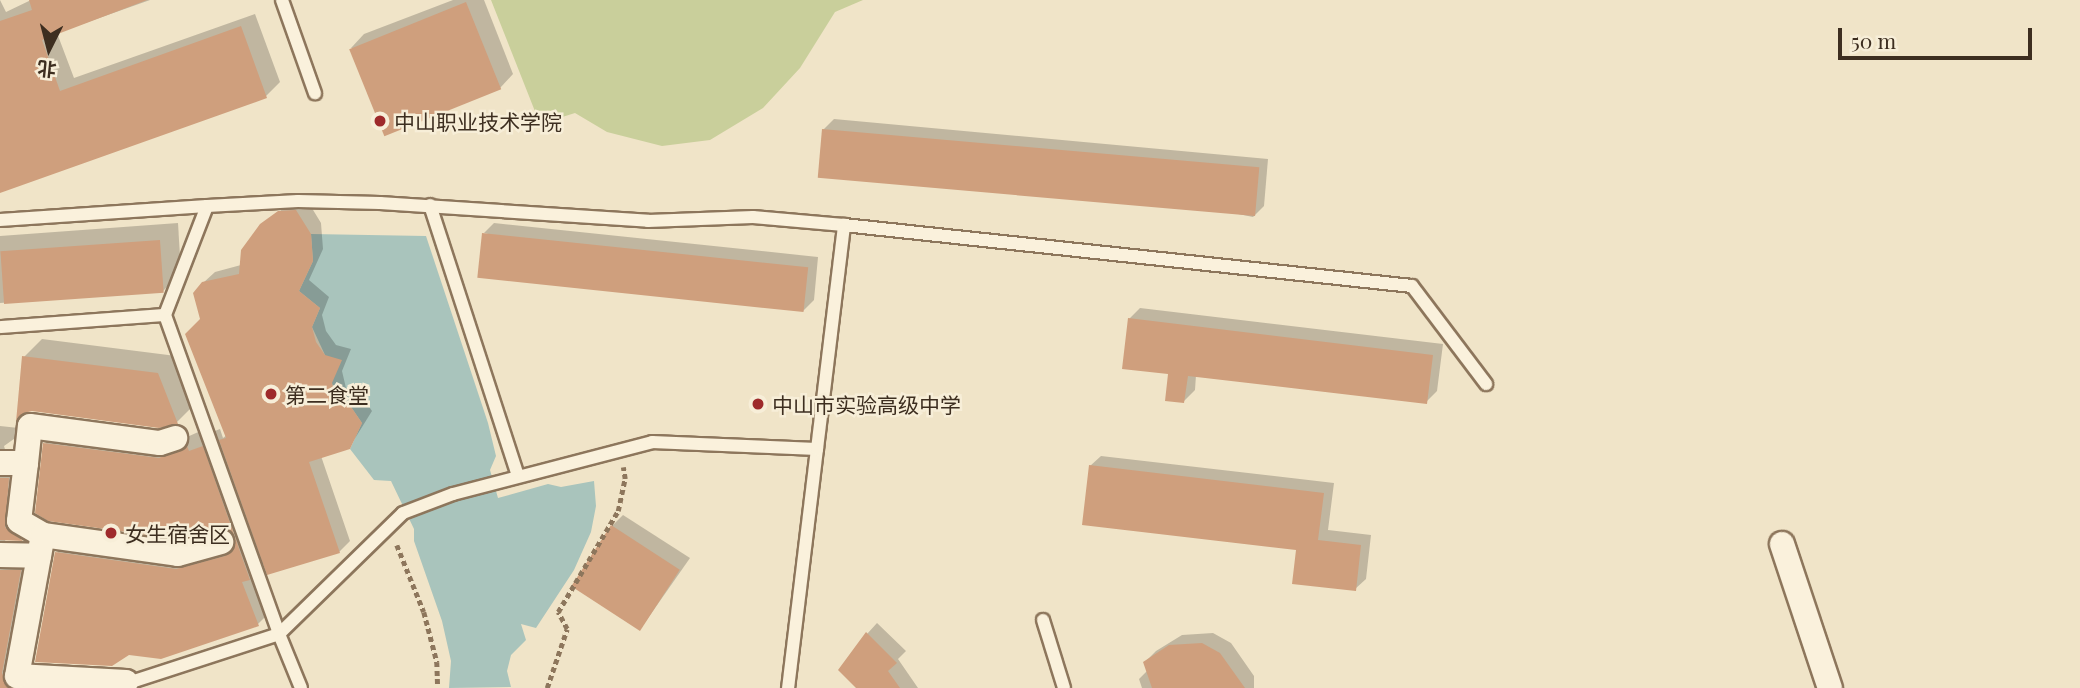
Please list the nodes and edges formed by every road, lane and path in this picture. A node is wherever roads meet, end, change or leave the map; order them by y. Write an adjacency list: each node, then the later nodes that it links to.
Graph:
1 (282, 0): 2 (lane)
2 (315, 93)
3 (430, 205): 4 (lane); 6 (lane); 15 (lane)
4 (207, 206): 5 (lane); 7 (lane)
5 (0, 220)
6 (844, 225): 9 (lane); 11 (lane)
7 (165, 315): 8 (lane); 22 (lane)
8 (0, 327)
9 (1486, 384)
10 (175, 438): 14 (street)
11 (817, 449): 12 (lane); 29 (lane)
12 (620, 450): 15 (lane); 28 (path)
13 (0, 463): 14 (street)
14 (26, 463): 19 (street)
15 (518, 476): 16 (lane)
16 (390, 527): 22 (lane); 27 (path)
17 (221, 542): 19 (street)
18 (1782, 544): 31 (street)
19 (41, 546): 20 (street); 23 (street)
20 (0, 555)
21 (1043, 620): 30 (lane)
22 (279, 634): 25 (lane); 26 (lane)
23 (9, 675): 24 (street)
24 (68, 682): 25 (street)
25 (125, 685)
26 (301, 688)
27 (438, 688)
28 (547, 688)
29 (788, 688)
30 (1064, 688)
31 (1829, 688)

